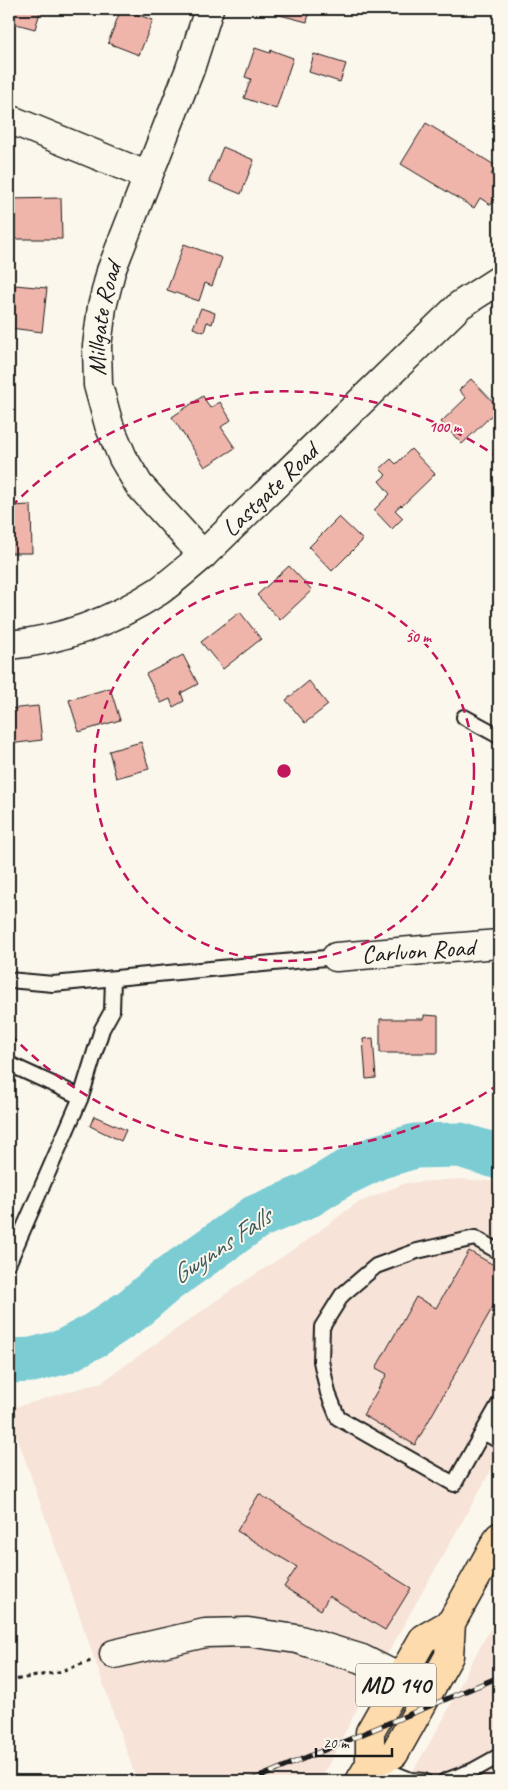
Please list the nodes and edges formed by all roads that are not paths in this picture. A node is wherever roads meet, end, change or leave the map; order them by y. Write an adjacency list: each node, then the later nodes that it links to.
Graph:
1 (209, 9): 3 (street, Millgate Road)
2 (9, 119): 3 (street)
3 (148, 176): 5 (street, Millgate Road)
4 (499, 280): 5 (street, Lastgate Road)
5 (203, 555): 6 (street, Lastgate Road)
6 (9, 645)
7 (464, 717): 8 (lane)
8 (499, 736)
9 (499, 944): 10 (street, Carlvon Road)
10 (336, 957): 11 (lane)
11 (113, 979): 12 (lane); 14 (lane)
12 (9, 980)
13 (9, 1064): 14 (lane)
14 (81, 1098): 16 (lane)
15 (499, 1252): 18 (lane)
16 (9, 1262)
17 (499, 1404): 18 (lane)
18 (483, 1432): 19 (lane)
19 (499, 1441)
20 (499, 1537): 21 (main road, MD 140)
21 (451, 1624): 23 (main road, MD 140); 25 (main road, MD 140)
22 (114, 1654): 23 (street)
23 (400, 1678): 25 (main road, MD 140)
24 (499, 1756): 27 (lane)
25 (365, 1772): 26 (lane)
26 (424, 1781)
27 (444, 1781)

